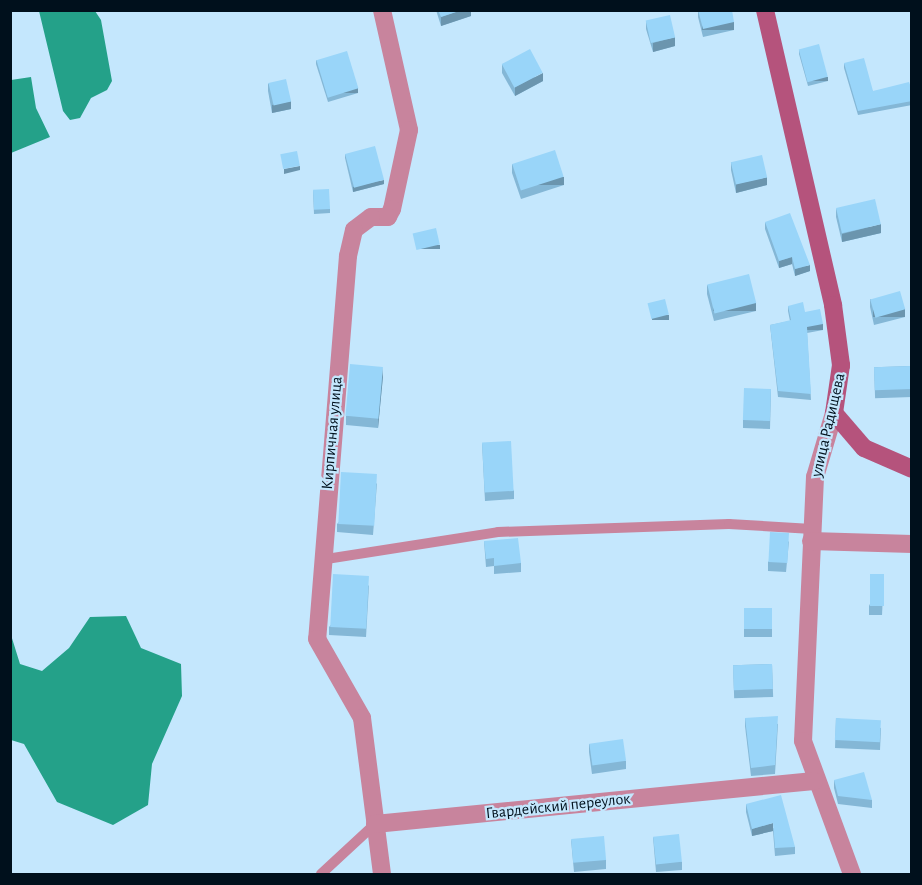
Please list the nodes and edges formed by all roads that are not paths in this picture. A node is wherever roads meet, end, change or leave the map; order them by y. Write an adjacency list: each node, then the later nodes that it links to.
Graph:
1 (381, 10): 7 (street, Кирпичная улица)
2 (765, 10): 3 (street, улица Радищева)
3 (834, 413): 4 (street); 5 (street, улица Радищева)
4 (912, 469)
5 (812, 535): 6 (street); 7 (lane); 8 (street, улица Радищева)
6 (912, 544)
7 (320, 561): 9 (street, Кирпичная улица)
8 (814, 781): 9 (street, Гвардейский переулок); 12 (street, улица Радищева)
9 (375, 824): 10 (lane); 11 (street, Кирпичная улица)
10 (321, 874)
11 (382, 874)
12 (852, 874)

